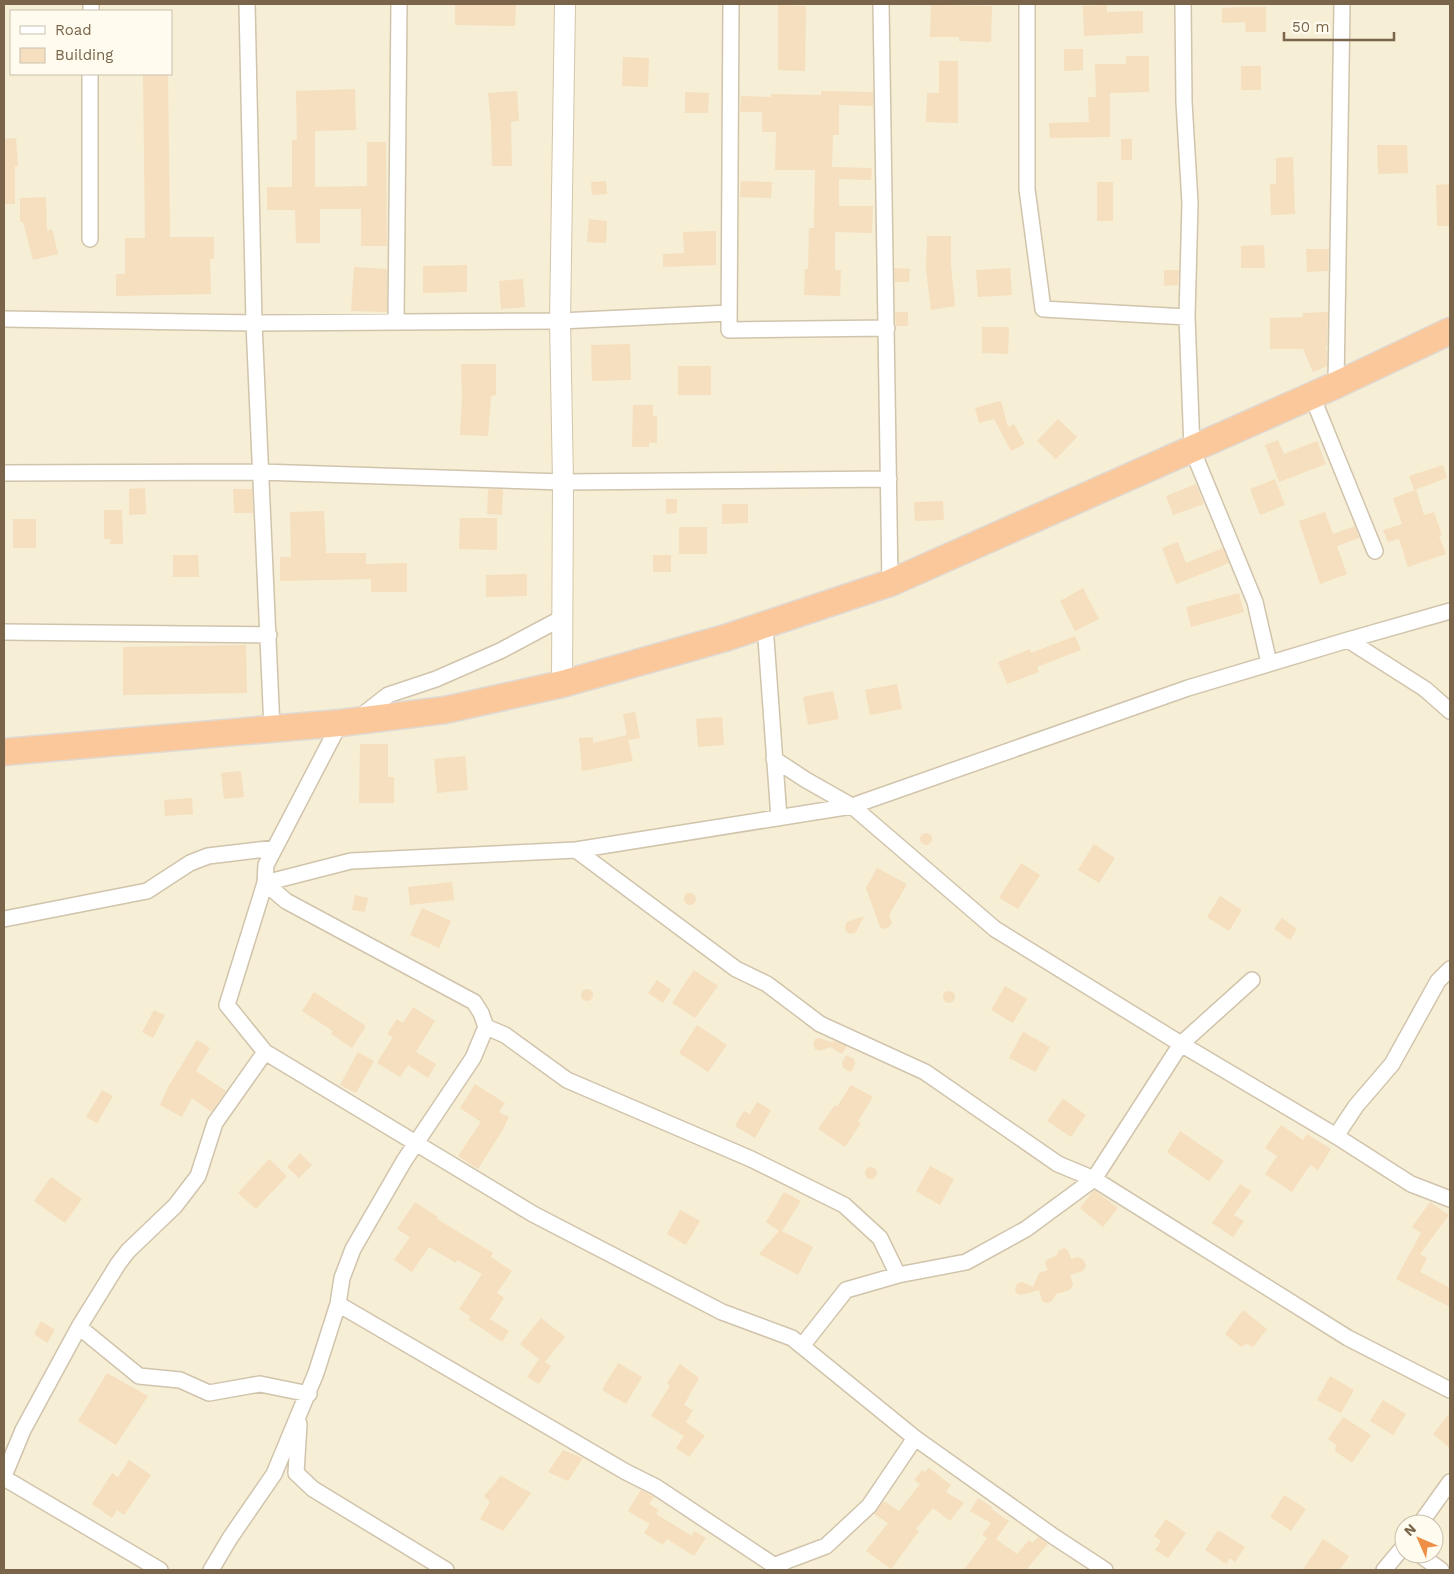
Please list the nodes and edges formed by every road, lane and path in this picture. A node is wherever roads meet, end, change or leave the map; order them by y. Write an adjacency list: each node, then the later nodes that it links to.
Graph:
1 (246, 4): 16 (street)
2 (399, 4): 15 (street)
3 (565, 4): 14 (street)
4 (731, 4): 11 (street)
5 (882, 4): 17 (street)
6 (1027, 4): 12 (street)
7 (1183, 4): 12 (street)
8 (1342, 4): 19 (street)
9 (90, 75): 10 (street)
10 (90, 239)
11 (729, 313): 14 (street); 17 (street)
12 (1187, 317): 21 (street)
13 (4, 320): 16 (street)
14 (560, 321): 15 (street); 25 (street)
15 (396, 322): 16 (street)
16 (254, 323): 22 (street)
17 (886, 328): 24 (street)
18 (1450, 331): 19 (highway)
19 (1336, 385): 20 (highway)
20 (1312, 396): 21 (highway); 26 (street)
21 (1192, 449): 27 (highway); 34 (street)
22 (260, 472): 23 (street); 25 (street); 32 (street)
23 (4, 474)
24 (889, 479): 25 (street); 27 (street)
25 (563, 482): 29 (street)
26 (1375, 551)
27 (890, 583): 30 (highway)
28 (1450, 611): 33 (street)
29 (562, 618): 35 (street); 37 (street)
30 (765, 625): 35 (highway); 40 (street)
31 (4, 632): 32 (street)
32 (268, 635): 38 (street)
33 (1348, 640): 34 (street); 36 (street)
34 (1269, 663): 41 (street)
35 (562, 684): 37 (highway)
36 (1450, 711)
37 (348, 722): 38 (highway); 43 (street)
38 (272, 729): 39 (highway)
39 (4, 752)
40 (774, 759): 41 (street); 42 (street)
41 (852, 806): 42 (street); 50 (street)
42 (779, 818): 44 (street)
43 (275, 848): 45 (street); 46 (street)
44 (576, 850): 45 (street); 54 (street)
45 (265, 883): 49 (street); 51 (street)
46 (4, 919)
47 (1450, 969): 52 (street)
48 (1252, 980): 50 (street)
49 (486, 1027): 53 (street); 56 (street)
50 (1181, 1044): 52 (street); 54 (street)
51 (265, 1052): 53 (street); 58 (street)
52 (1336, 1136): 55 (street)
53 (417, 1144): 57 (street); 59 (street)
54 (1094, 1179): 56 (street); 60 (street)
55 (1450, 1199)
56 (898, 1275): 59 (street)
57 (338, 1304): 61 (street); 69 (street)
58 (79, 1327): 61 (street); 64 (street)
59 (802, 1346): 63 (street)
60 (1450, 1390)
61 (309, 1394): 62 (street)
62 (300, 1412): 71 (street); 72 (street)
63 (915, 1438): 67 (street); 74 (street)
64 (4, 1477): 70 (street)
65 (1450, 1482): 66 (street)
66 (1427, 1514)
67 (802, 1555): 69 (street); 73 (street)
68 (1394, 1558): 75 (street)
69 (777, 1568)
70 (160, 1570)
71 (211, 1570)
72 (446, 1570)
73 (788, 1570)
74 (1105, 1570)
75 (1384, 1570)

